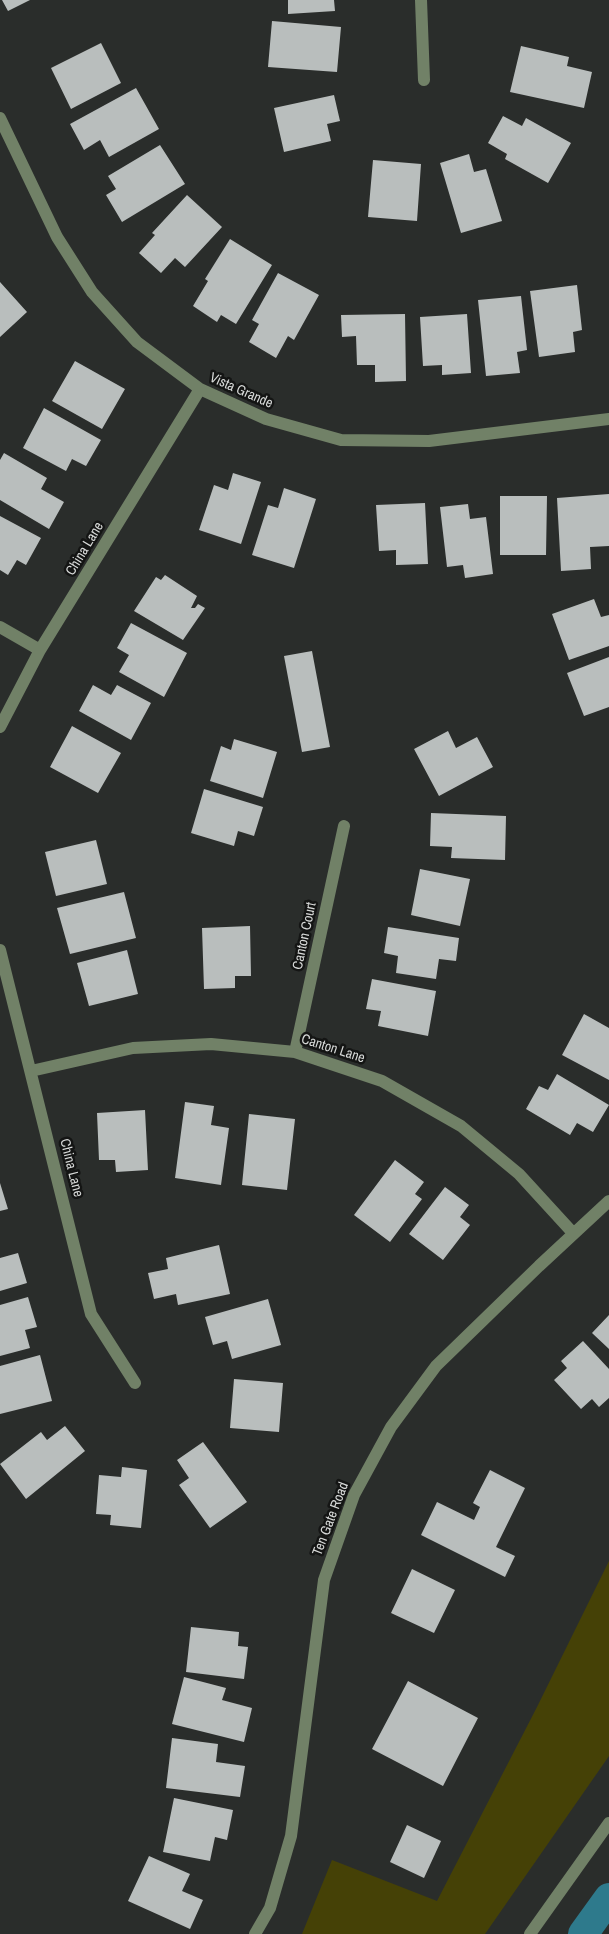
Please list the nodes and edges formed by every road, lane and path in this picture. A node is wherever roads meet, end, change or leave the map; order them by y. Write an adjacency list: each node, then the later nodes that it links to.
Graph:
1 (421, 0): 2 (street)
2 (424, 80)
3 (0, 118): 4 (street, Vista Grande)
4 (200, 389): 5 (street, Vista Grande); 7 (street, China Lane)
5 (609, 419)
6 (0, 627): 7 (street)
7 (40, 650): 8 (street, China Lane)
8 (0, 727)
9 (344, 826): 11 (street, Canton Court)
10 (0, 950): 12 (street, China Lane)
11 (295, 1052): 12 (street, Canton Lane); 14 (street, Canton Lane)
12 (31, 1071): 15 (street, China Lane)
13 (609, 1201): 14 (street, Ten Gate Road)
14 (573, 1233): 17 (street, Ten Gate Road)
15 (135, 1383)
16 (609, 1823): 18 (street)
17 (256, 1934)
18 (530, 1934)

